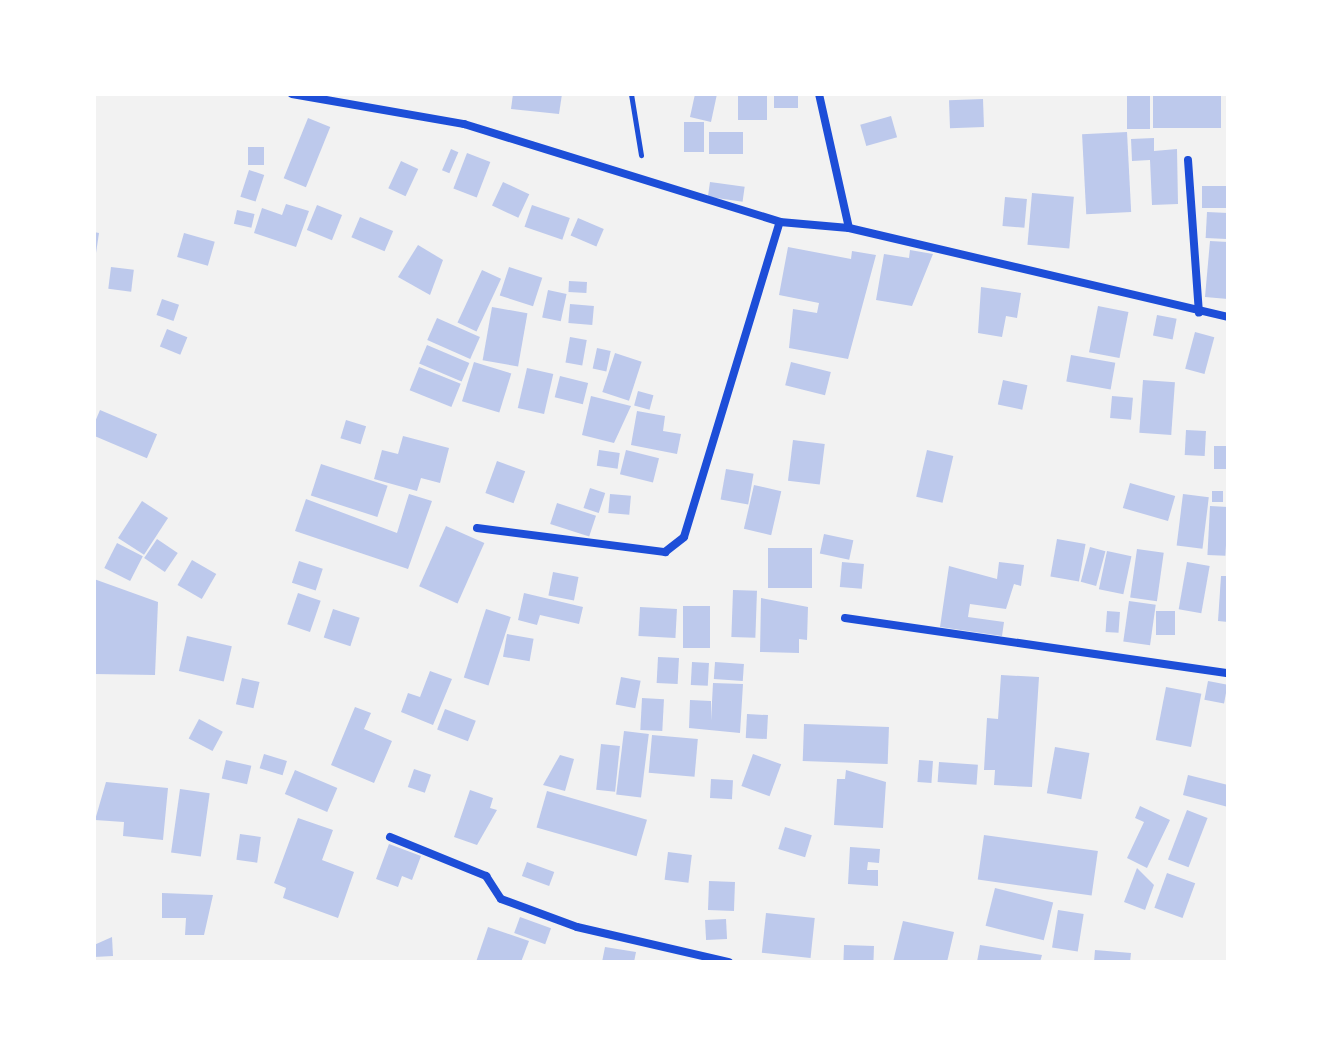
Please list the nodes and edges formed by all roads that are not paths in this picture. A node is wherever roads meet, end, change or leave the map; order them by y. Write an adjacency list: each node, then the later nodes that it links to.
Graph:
1 (292, 94): 4 (street)
2 (819, 94): 5 (street)
3 (1188, 160): 6 (street)
4 (780, 222): 5 (street); 8 (street)
5 (849, 228): 6 (street)
6 (1199, 313): 7 (street)
7 (1228, 317)
8 (477, 528)
9 (845, 618): 10 (street)
10 (1228, 673)
11 (390, 837): 12 (street)
12 (729, 962)

